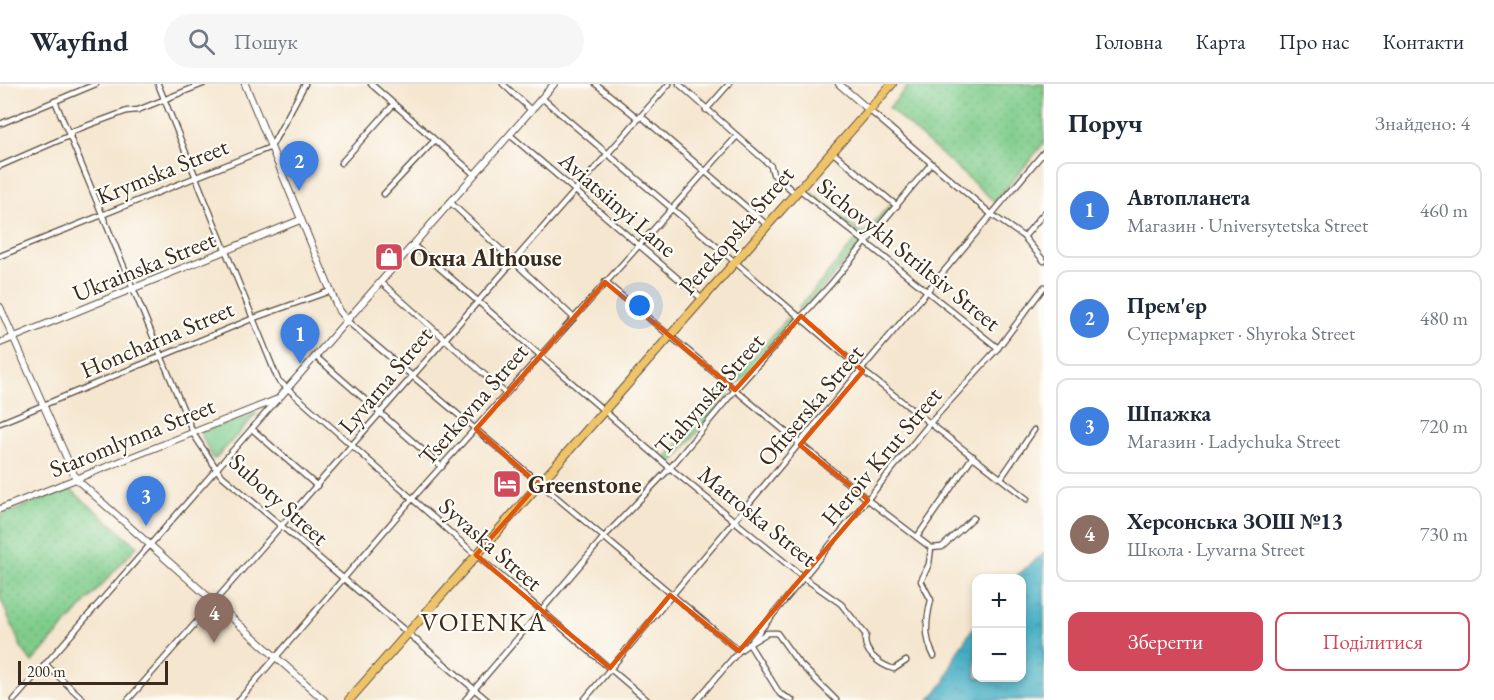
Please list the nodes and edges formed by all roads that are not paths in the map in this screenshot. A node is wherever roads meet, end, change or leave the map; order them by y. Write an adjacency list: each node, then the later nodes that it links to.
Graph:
1 (96, 84): 17 (street)
2 (158, 84): 16 (street, Syvaska Street)
3 (203, 84): 16 (street)
4 (245, 84): 28 (street)
5 (305, 84): 28 (street)
6 (371, 84): 18 (street)
7 (502, 84): 19 (street)
8 (554, 84): 15 (street)
9 (596, 84): 22 (street)
10 (669, 84): 22 (street, Lyvarna Street)
11 (679, 84): 20 (street, Sichovykh Striltsiv Street)
12 (729, 84): 20 (street)
13 (839, 84): 21 (street)
14 (892, 84): 21 (main road, Perekopska Street)
15 (542, 98): 19 (street); 31 (street)
16 (164, 99): 24 (street); 37 (street, Syvaska Street)
17 (55, 101): 23 (street); 24 (street, Suboty Street)
18 (393, 104): 27 (street); 32 (street)
19 (531, 110): 25 (street)
20 (706, 110): 26 (street, Sichovykh Striltsiv Street)
21 (869, 110): 29 (main road, Perekopska Street); 33 (street)
22 (640, 118): 31 (street, Lyvarna Street); 35 (street)
23 (0, 124)
24 (70, 133): 34 (street); 45 (street, Suboty Street)
25 (510, 135): 36 (street); 38 (street, Aviatsiinyi Lane)
26 (737, 136): 35 (street, Tserkovna Street); 39 (street, Sichovykh Striltsiv Street)
27 (434, 141): 36 (street); 40 (street)
28 (271, 147): 37 (street, Krymska Street); 47 (street)
29 (831, 151): 39 (main road, Perekopska Street); 42 (street)
30 (1044, 152): 46 (street, Ofitserska Street)
31 (606, 155): 38 (street, Lyvarna Street); 43 (street)
32 (341, 163)
33 (931, 164): 42 (street, Tiahynska Street); 46 (street)
34 (0, 166)
35 (704, 172): 43 (street, Tserkovna Street); 48 (street)
36 (474, 174): 41 (street)
37 (195, 177): 45 (street, Krymska Street); 53 (street, Syvaska Street)
38 (574, 191): 52 (street, Aviatsiinyi Lane); 55 (street, Lyvarna Street)
39 (797, 191): 48 (main road, Perekopska Street); 50 (street, Sichovykh Striltsiv Street)
40 (384, 194)
41 (450, 202): 51 (street); 55 (street)
42 (897, 206): 50 (street, Tiahynska Street)
43 (669, 209): 52 (street, Tserkovna Street); 57 (street)
44 (1044, 213): 49 (street)
45 (104, 214): 54 (street, Krymska Street); 61 (street, Suboty Street)
46 (991, 214): 49 (street); 63 (street, Ofitserska Street)
47 (300, 220): 53 (street, Ukrainska Street); 62 (street)
48 (767, 225): 57 (main road, Perekopska Street)
49 (1024, 237): 56 (street)
50 (865, 244): 63 (street, Sichovykh Striltsiv Street); 67 (street, Tiahynska Street)
51 (413, 245): 58 (street); 65 (street, Matroska Street)
52 (637, 245): 59 (street, Tserkovna Street); 64 (street, Aviatsiinyi Lane)
53 (227, 251): 61 (street, Ukrainska Street); 68 (street, Syvaska Street)
54 (0, 256)
55 (514, 261): 65 (street, Lyvarna Street); 69 (street)
56 (1044, 261)
57 (735, 262): 64 (main road, Perekopska Street); 67 (street)
58 (381, 282): 70 (street); 73 (street)
59 (605, 282): 69 (street, Tserkovna Street); 71 (street)
60 (1044, 287): 75 (street, Heroiv Krut Street)
61 (135, 289): 72 (street, Ukrainska Street); 78 (street, Suboty Street)
62 (330, 291): 68 (street, Honcharna Street); 70 (street)
63 (927, 291): 75 (street, Sichovykh Striltsiv Street); 79 (street, Ofitserska Street)
64 (702, 299): 71 (main road, Perekopska Street)
65 (478, 302): 73 (street, Lyvarna Street); 76 (street, Matroska Street)
66 (0, 307): 72 (street)
67 (801, 316): 79 (street); 82 (street, Tiahynska Street)
68 (254, 318): 78 (street, Honcharna Street); 81 (street, Syvaska Street)
69 (574, 318): 76 (street, Tserkovna Street)
70 (347, 321): 77 (street); 80 (street)
71 (670, 335): 82 (street); 86 (main road, Perekopska Street)
72 (13, 338): 74 (street, Ukrainska Street); 85 (street)
73 (443, 339): 80 (street, Lyvarna Street); 83 (street)
74 (0, 343)
75 (998, 348): 89 (street, Heroiv Krut Street)
76 (540, 355): 83 (street, Tserkovna Street); 86 (street, Matroska Street)
77 (315, 356): 81 (street); 87 (street)
78 (162, 358): 85 (street, Honcharna Street); 93 (street, Suboty Street)
79 (862, 371): 89 (street); 94 (street, Ofitserska Street)
80 (412, 377): 87 (street, Lyvarna Street); 91 (street)
81 (286, 389): 84 (street); 95 (street, Syvaska Street)
82 (735, 390): 94 (street); 98 (street, Tiahynska Street)
83 (506, 393): 91 (street, Tserkovna Street)
84 (278, 399): 90 (street); 93 (street, Staromlynna Street)
85 (43, 405): 88 (street, Honcharna Street); 101 (street)
86 (604, 410): 98 (street, Matroska Street); 102 (main road, Perekopska Street)
87 (382, 413): 95 (street, Lyvarna Street); 97 (street)
88 (0, 423)
89 (930, 423): 96 (street); 106 (street, Heroiv Krut Street)
90 (252, 429): 99 (street); 103 (street)
91 (476, 429): 97 (street, Tserkovna Street); 102 (street)
92 (1034, 430): 100 (street)
93 (192, 431): 99 (street, Suboty Street); 101 (street, Staromlynna Street)
94 (800, 445): 106 (street); 109 (street, Ofitserska Street)
95 (352, 447): 103 (street, Lyvarna Street); 104 (street, Syvaska Street)
96 (973, 456): 100 (street); 112 (street)
97 (442, 467): 104 (street, Tserkovna Street)
98 (670, 468): 109 (street, Matroska Street); 111 (street, Tiahynska Street)
99 (217, 471): 110 (street, Suboty Street); 113 (street)
100 (1001, 478): 105 (street)
101 (76, 479): 107 (street, Staromlynna Street); 113 (street)
102 (538, 484): 111 (street); 115 (main road, Perekopska Street)
103 (317, 486): 110 (street, Lyvarna Street)
104 (412, 499): 115 (street, Syvaska Street); 117 (street, Tserkovna Street)
105 (1027, 499)
106 (868, 500): 112 (street); 116 (street, Heroiv Krut Street)
107 (0, 509)
108 (973, 518): 114 (street)
109 (735, 520): 116 (street, Matroska Street); 118 (street, Ofitserska Street)
110 (280, 528): 117 (street, Suboty Street); 119 (street, Lyvarna Street)
111 (604, 537): 118 (street); 120 (street, Tiahynska Street)
112 (917, 537): 114 (street)
113 (149, 546): 119 (street); 127 (street)
114 (931, 549): 124 (street)
115 (476, 555): 120 (street, Syvaska Street); 121 (main road, Perekopska Street)
116 (804, 578): 122 (street, Heroiv Krut Street); 126 (street, Matroska Street)
117 (343, 580): 121 (street, Suboty Street); 125 (street, Tserkovna Street)
118 (670, 595): 123 (street); 128 (street, Ofitserska Street)
119 (214, 603): 125 (street); 133 (street, Lyvarna Street)
120 (542, 612): 128 (street, Syvaska Street); 129 (street, Tiahynska Street)
121 (407, 632): 129 (street, Suboty Street); 136 (main road, Perekopska Street)
122 (749, 644): 123 (street, Heroiv Krut Street); 130 (street); 144 (street)
123 (739, 651): 141 (street, Heroiv Krut Street)
124 (933, 656)
125 (277, 657): 134 (street, Tserkovna Street); 135 (street)
126 (906, 661)
127 (45, 664): 131 (street); 132 (street)
128 (610, 668): 139 (street, Ofitserska Street); 140 (street, Syvaska Street)
129 (474, 689): 137 (street, Tiahynska Street); 138 (street, Suboty Street)
130 (780, 694): 142 (street); 143 (street)
131 (14, 700)
132 (84, 700)
133 (128, 700)
134 (240, 700)
135 (324, 700)
136 (349, 700)
137 (465, 700)
138 (488, 700)
139 (584, 700)
140 (647, 700)
141 (697, 700)
142 (782, 700)
143 (792, 700)
144 (836, 700)

